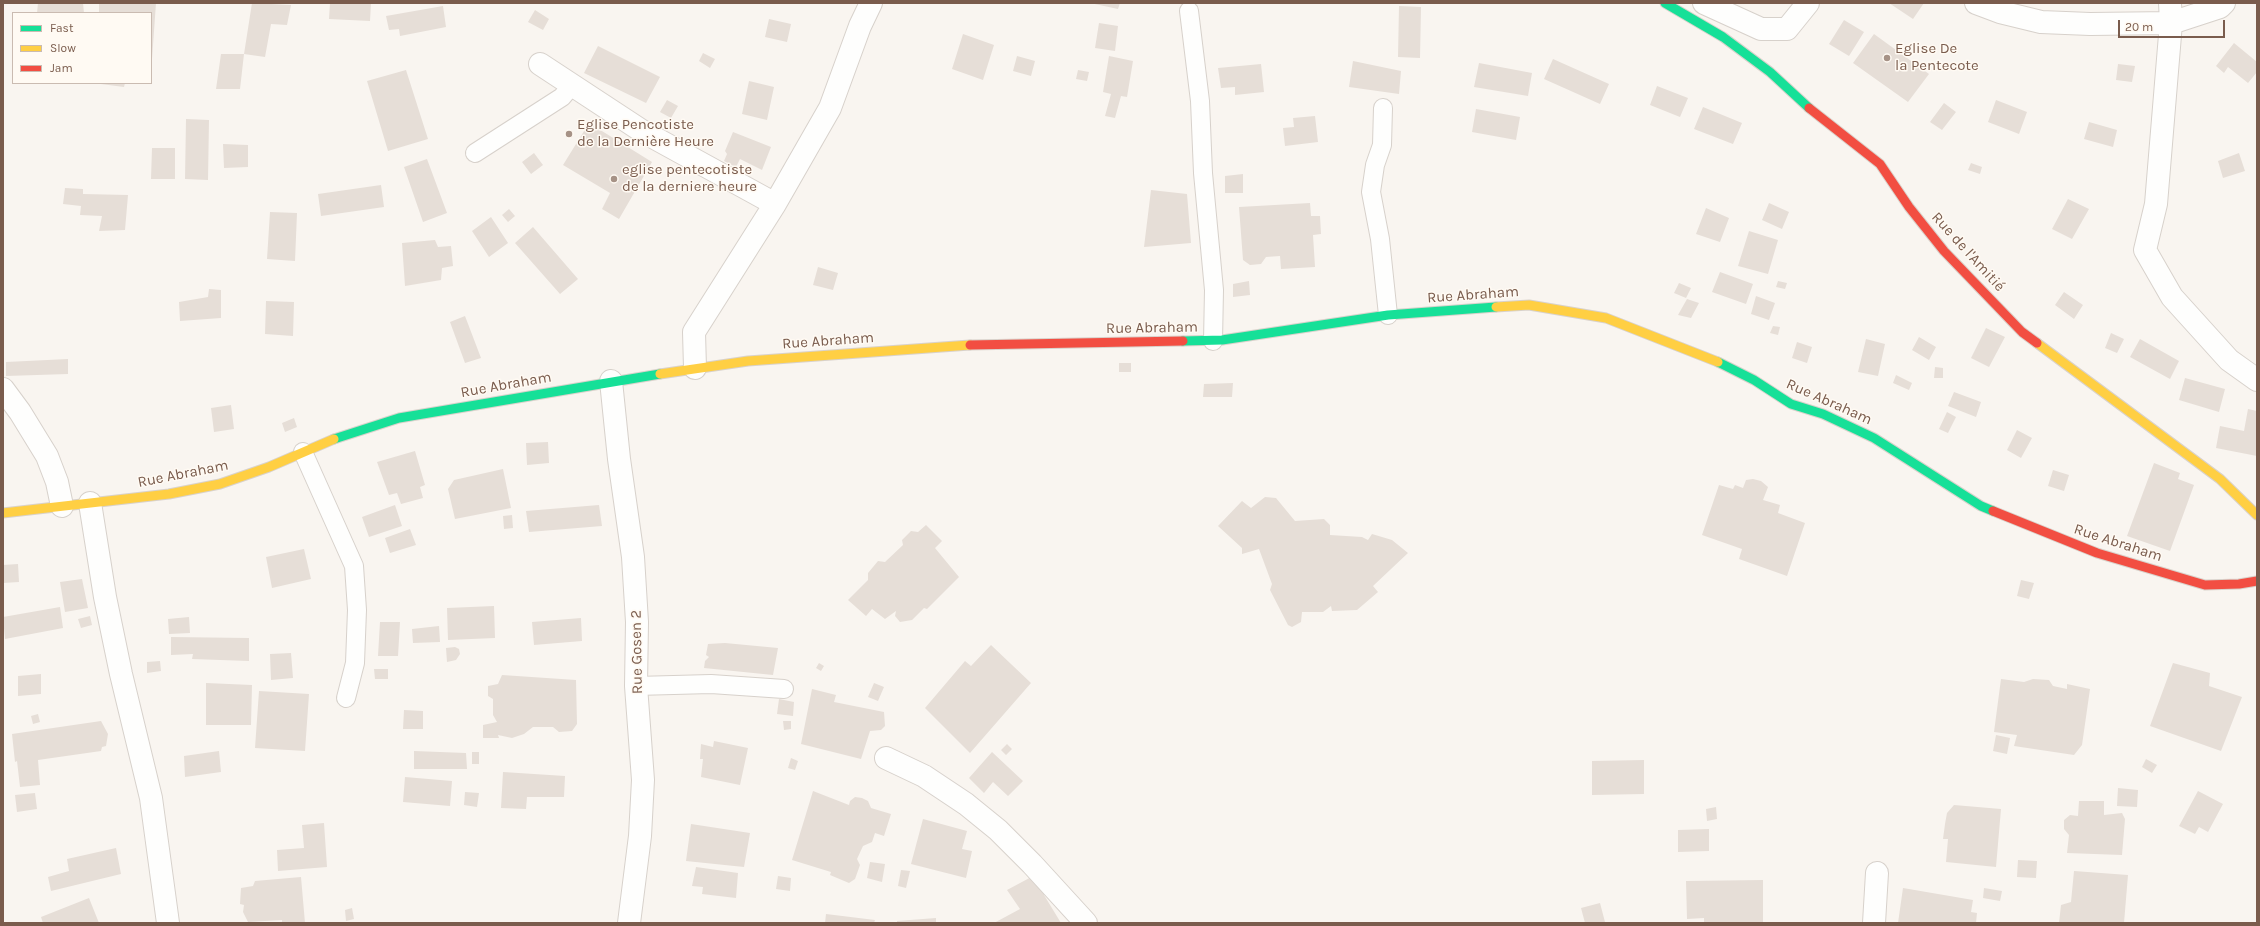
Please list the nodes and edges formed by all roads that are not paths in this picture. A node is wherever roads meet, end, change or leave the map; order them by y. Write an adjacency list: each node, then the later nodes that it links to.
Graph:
1 (871, 3): 13 (street)
2 (1665, 3): 24 (street, Rue de l'Amitié)
3 (1704, 3): 4 (street)
4 (1808, 3)
5 (1976, 3): 8 (street)
6 (2224, 3): 8 (street)
7 (1189, 11): 15 (lane)
8 (2170, 13): 17 (street)
9 (540, 64): 10 (street)
10 (572, 85): 12 (lane); 13 (street)
11 (1383, 108): 14 (lane)
12 (475, 153)
13 (775, 204): 16 (street)
14 (1388, 315): 15 (street, Rue Abraham); 25 (street, Rue Abraham)
15 (1213, 341): 16 (street, Rue Abraham)
16 (695, 368): 18 (street, Rue Abraham)
17 (2257, 380)
18 (611, 381): 20 (street, Rue Abraham); 26 (street, Rue Gosen 2)
19 (3, 390): 22 (street)
20 (303, 452): 21 (street, Rue Abraham); 28 (lane)
21 (90, 503): 22 (street, Rue Abraham); 31 (street)
22 (62, 506): 23 (street, Rue Abraham)
23 (3, 513)
24 (2257, 515)
25 (2257, 581)
26 (636, 686): 27 (lane); 32 (street, Rue Gosen 2)
27 (784, 689)
28 (346, 698)
29 (886, 758): 33 (street)
30 (1877, 873): 34 (street)
31 (168, 923)
32 (629, 923)
33 (1086, 923)
34 (1874, 923)

